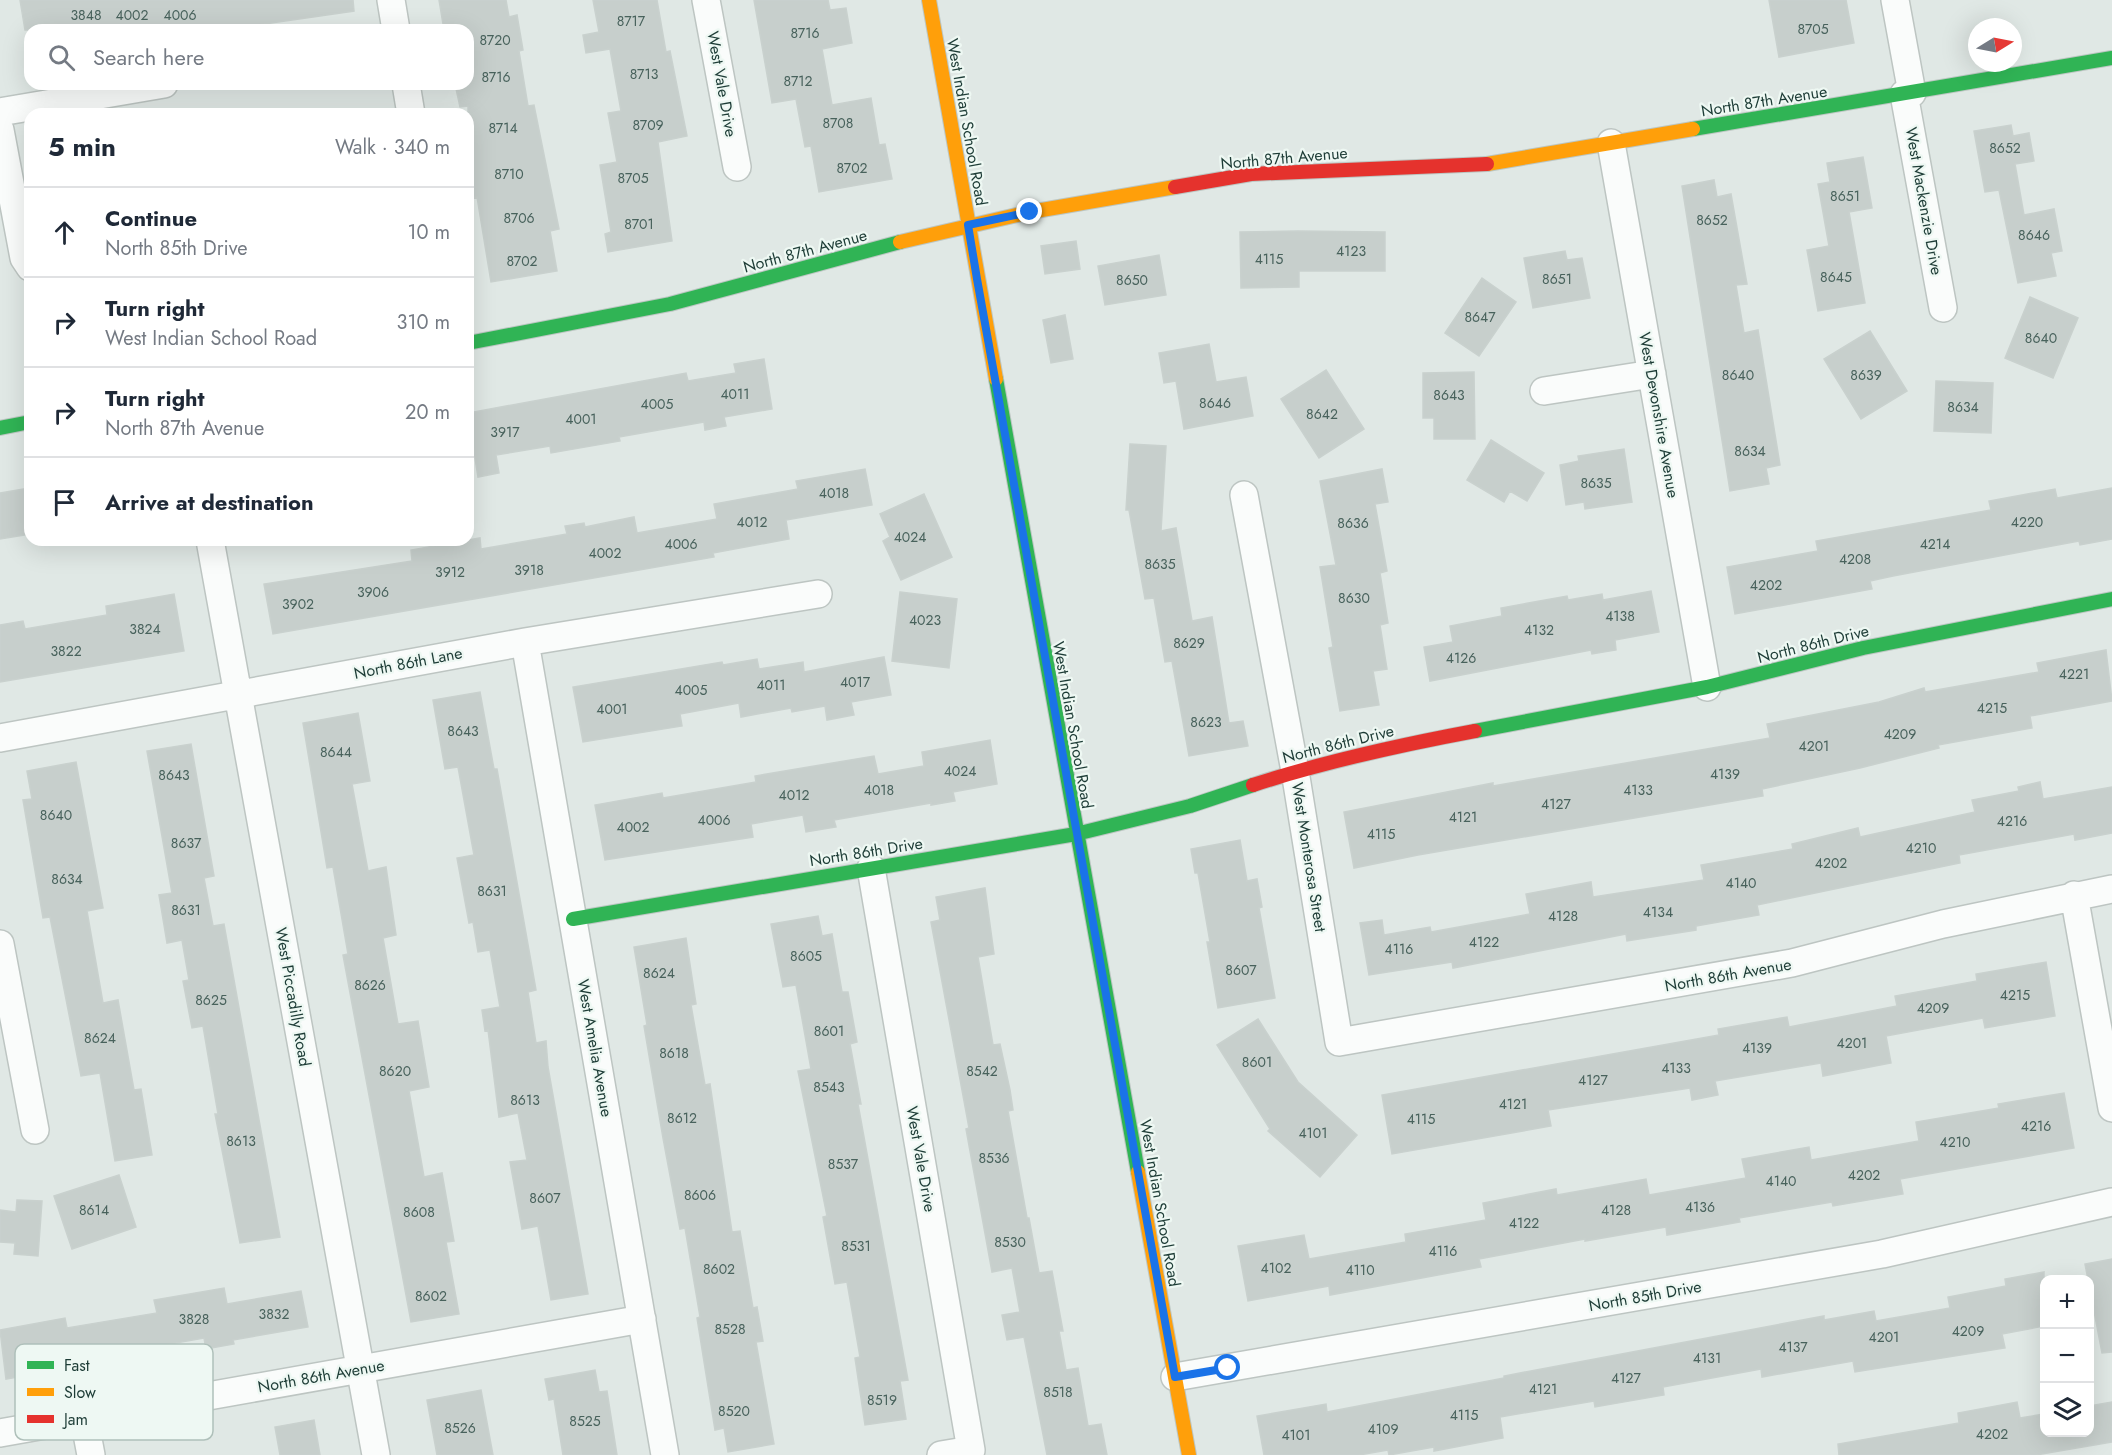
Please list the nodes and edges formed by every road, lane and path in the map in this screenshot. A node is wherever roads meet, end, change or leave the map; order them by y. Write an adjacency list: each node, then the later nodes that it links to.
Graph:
1 (391, 0): 5 (street)
2 (706, 0): 14 (street, West Vale Drive)
3 (929, 0): 15 (street, West Indian School Road)
4 (1895, 0): 9 (street, West Mackenzie Drive)
5 (395, 24)
6 (2112, 58): 9 (street, North 87th Avenue)
7 (129, 90): 11 (street)
8 (407, 90): 10 (street)
9 (1908, 94): 13 (street, North 87th Avenue); 17 (street, West Mackenzie Drive)
10 (410, 108)
11 (0, 112)
12 (0, 130): 16 (street)
13 (1611, 143): 15 (street, North 87th Avenue); 19 (street, West Devonshire Avenue)
14 (737, 167)
15 (968, 225): 18 (street, North 87th Avenue); 32 (street, West Indian School Road)
16 (24, 258)
17 (1943, 308)
18 (474, 343)
19 (1652, 374): 20 (street); 28 (street, West Devonshire Avenue)
20 (1544, 392)
21 (24, 423): 22 (street)
22 (0, 428)
23 (1244, 495): 31 (street, West Monterosa Street)
24 (211, 546): 29 (street, West Piccadilly Road)
25 (818, 594): 27 (street, North 86th Lane)
26 (2112, 599): 28 (street, North 86th Drive)
27 (525, 642): 29 (street, North 86th Lane); 36 (street, West Amelia Avenue)
28 (1707, 687): 31 (street, North 86th Drive)
29 (238, 695): 30 (street, North 86th Lane); 43 (street, West Piccadilly Road)
30 (0, 738)
31 (1295, 771): 32 (street, North 86th Drive); 38 (street, West Monterosa Street)
32 (1076, 834): 33 (street, North 86th Drive); 44 (street, West Indian School Road)
33 (871, 867): 36 (street, North 86th Drive); 52 (street, West Vale Drive)
34 (2112, 889): 35 (street, North 86th Avenue)
35 (2074, 895): 38 (street, North 86th Avenue); 39 (street)
36 (573, 919): 42 (street, West Amelia Avenue)
37 (0, 944): 40 (street)
38 (1339, 1042)
39 (2112, 1108)
40 (36, 1131)
41 (2112, 1202): 44 (street, North 85th Drive)
42 (642, 1319): 43 (street, North 86th Avenue); 51 (street, West Amelia Avenue)
43 (360, 1369): 45 (street, North 86th Avenue); 50 (street, West Piccadilly Road)
44 (1175, 1377): 53 (street, West Indian School Road)
45 (213, 1395)
46 (15, 1430): 47 (street, North 86th Avenue)
47 (0, 1433)
48 (88, 1440): 49 (street)
49 (91, 1455)
50 (376, 1455)
51 (665, 1455)
52 (941, 1455)
53 (1189, 1455)

